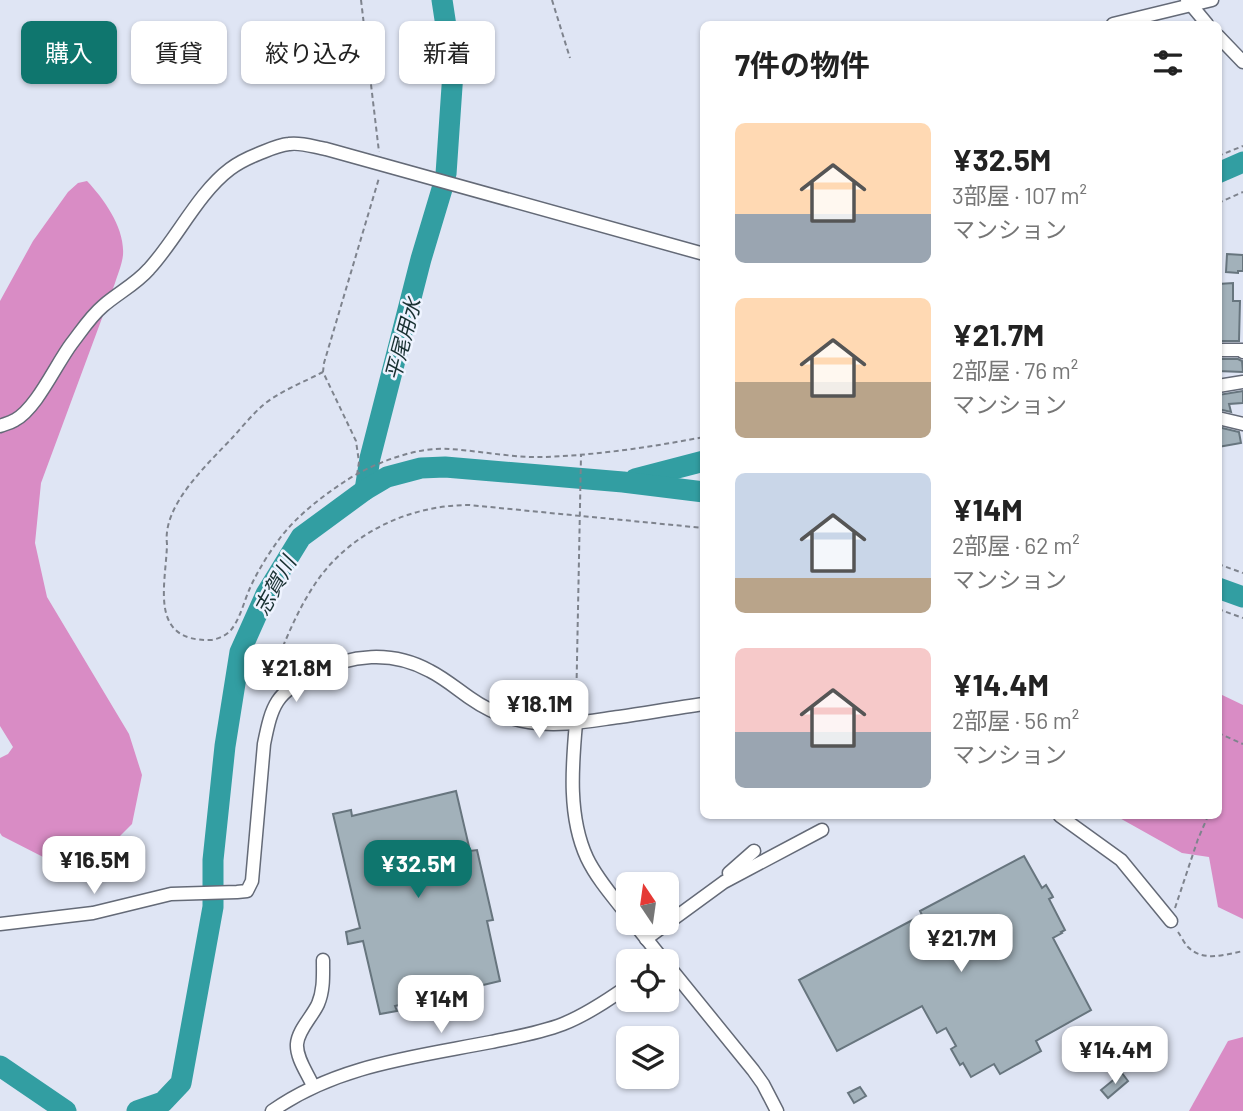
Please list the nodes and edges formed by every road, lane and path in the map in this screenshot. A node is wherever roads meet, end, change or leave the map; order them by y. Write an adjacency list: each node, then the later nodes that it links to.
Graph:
1 (360, 0): 12 (path)
2 (552, 0): 8 (path)
3 (1212, 0): 4 (street)
4 (1188, 3): 5 (street); 6 (street)
5 (1124, 21)
6 (1203, 21)
7 (1222, 40): 9 (street)
8 (570, 58)
9 (1243, 62)
10 (1243, 146): 11 (path)
11 (1222, 154)
12 (380, 164): 15 (street); 18 (path); 23 (street)
13 (1243, 192): 14 (path)
14 (1222, 201)
15 (700, 253)
16 (1222, 350): 17 (street)
17 (1243, 352)
18 (323, 372): 26 (path); 26 (path)
19 (1243, 382): 20 (street)
20 (1222, 385)
21 (1222, 419): 22 (street)
22 (1243, 424)
23 (0, 426)
24 (700, 438): 25 (path)
25 (581, 455): 26 (path); 27 (path)
26 (357, 475)
27 (580, 516): 28 (path); 33 (path); 35 (path)
28 (700, 528)
29 (1222, 565): 30 (path)
30 (1243, 573)
31 (1222, 610): 32 (path)
32 (1243, 618)
33 (273, 670)
34 (700, 705): 35 (street)
35 (576, 723): 43 (street); 45 (street)
36 (1222, 735): 37 (path)
37 (1243, 744)
38 (1064, 819): 44 (street)
39 (1207, 819): 44 (path)
40 (822, 830): 42 (street)
41 (754, 851): 42 (street)
42 (724, 883): 47 (street)
43 (616, 900)
44 (1171, 921): 49 (path)
45 (0, 924)
46 (643, 935): 47 (street)
47 (646, 939): 48 (street)
48 (654, 949)
49 (1243, 951)
50 (323, 960): 53 (street)
51 (679, 980): 55 (street)
52 (616, 994): 53 (street)
53 (313, 1086): 54 (street)
54 (272, 1111)
55 (777, 1111)

